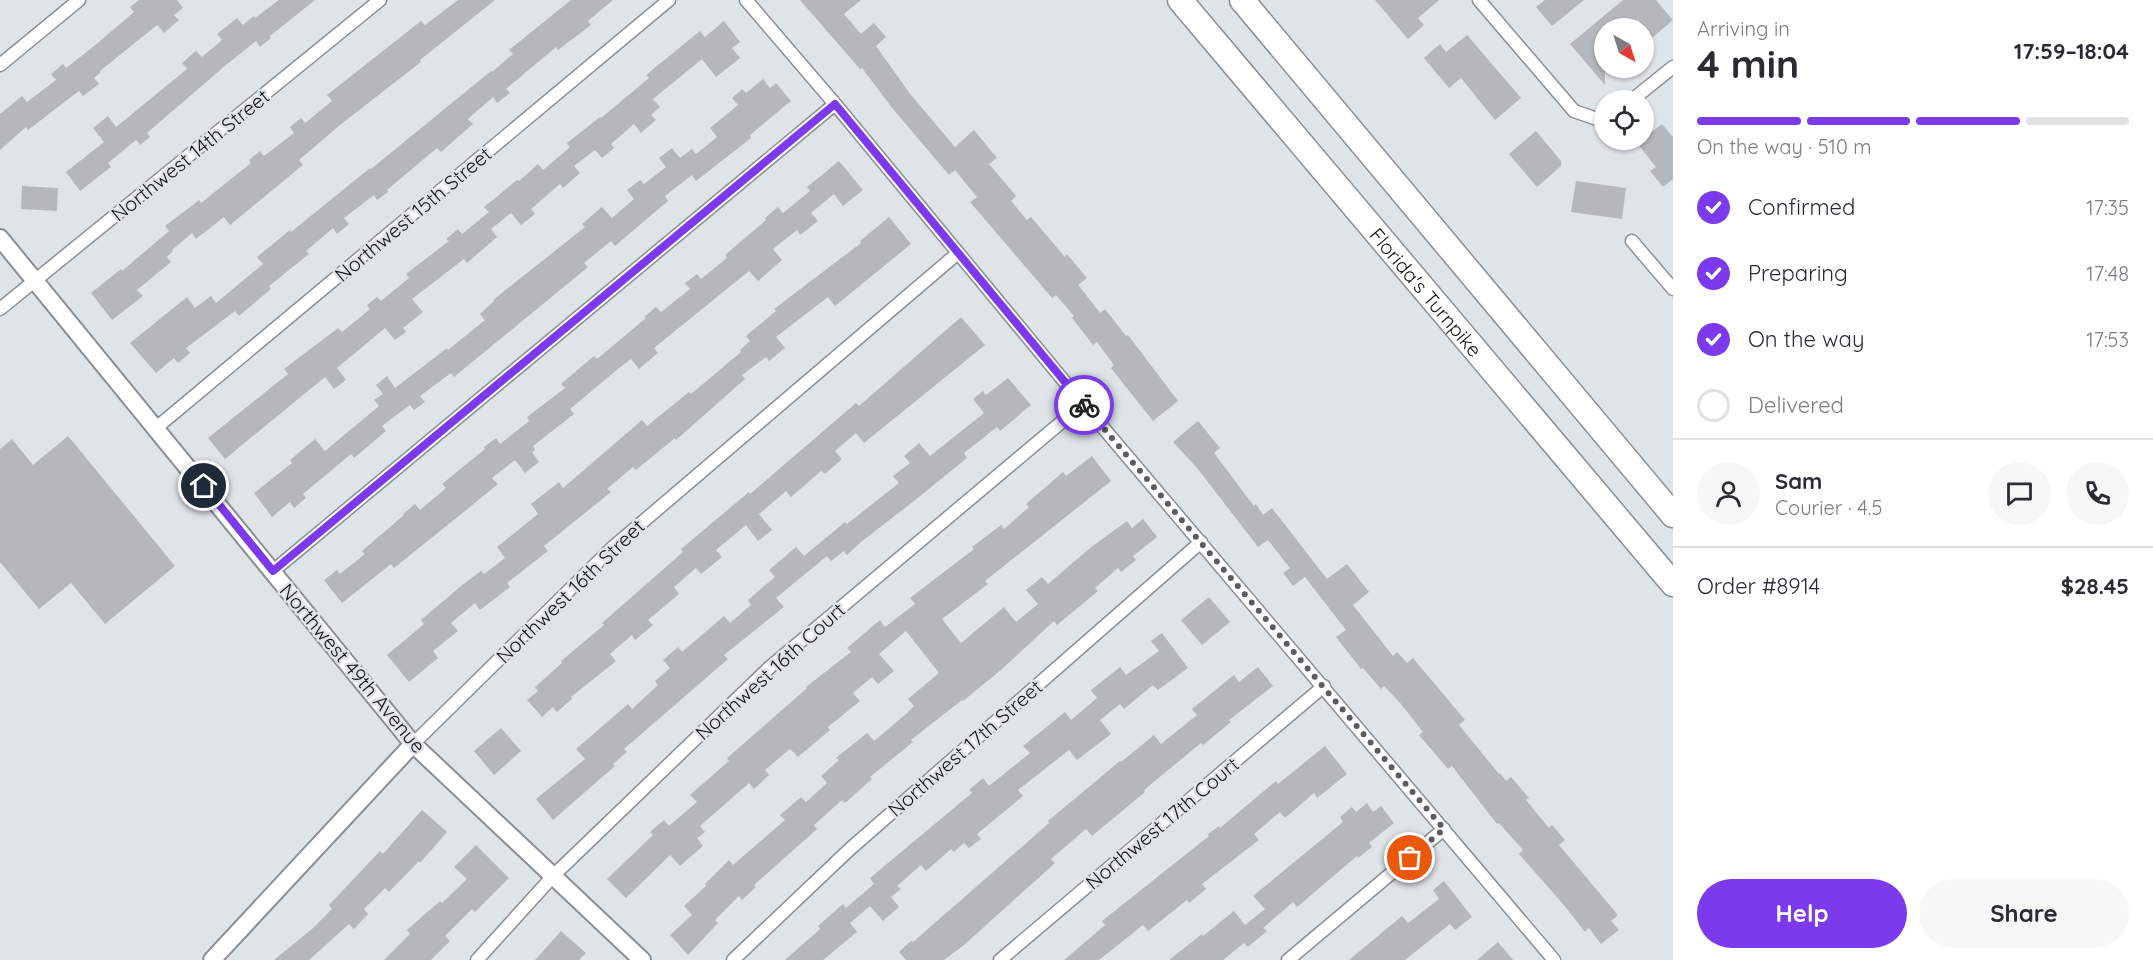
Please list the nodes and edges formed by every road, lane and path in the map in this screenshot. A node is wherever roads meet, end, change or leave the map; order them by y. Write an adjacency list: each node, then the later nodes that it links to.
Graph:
1 (79, 0): 8 (street)
2 (380, 0): 16 (street, Northwest 14th Street)
3 (669, 0): 20 (street, Northwest 15th Street)
4 (746, 0): 11 (street)
5 (1180, 0): 24 (highway, Florida's Turnpike)
6 (1242, 0): 21 (highway)
7 (1479, 0): 12 (street)
8 (0, 65)
9 (1673, 67): 10 (street)
10 (1644, 90)
11 (835, 104): 15 (street); 23 (street)
12 (1594, 116)
13 (0, 238): 16 (street, Northwest 49th Avenue)
14 (1632, 241): 17 (street)
15 (958, 253): 19 (street); 26 (street, Northwest 16th Street)
16 (35, 281): 18 (street, Northwest 14th Street); 20 (street, Northwest 49th Avenue)
17 (1673, 289)
18 (0, 309)
19 (1083, 404): 22 (street); 28 (street, Northwest 16th Court)
20 (156, 428): 23 (street, Northwest 49th Avenue)
21 (1673, 515)
22 (1201, 542): 25 (street); 32 (street, Northwest 17th Street)
23 (273, 571): 26 (street, Northwest 49th Avenue)
24 (1673, 584)
25 (1324, 686): 27 (street); 33 (street, Northwest 17th Court)
26 (413, 744): 28 (street, Northwest 49th Avenue); 29 (street, Northwest 16th Street)
27 (1444, 829): 34 (street); 35 (street)
28 (554, 875): 30 (street, Northwest 16th Court); 31 (street, Northwest 49th Avenue)
29 (212, 960)
30 (477, 960)
31 (642, 960)
32 (733, 960)
33 (1000, 960)
34 (1288, 960)
35 (1554, 960)

